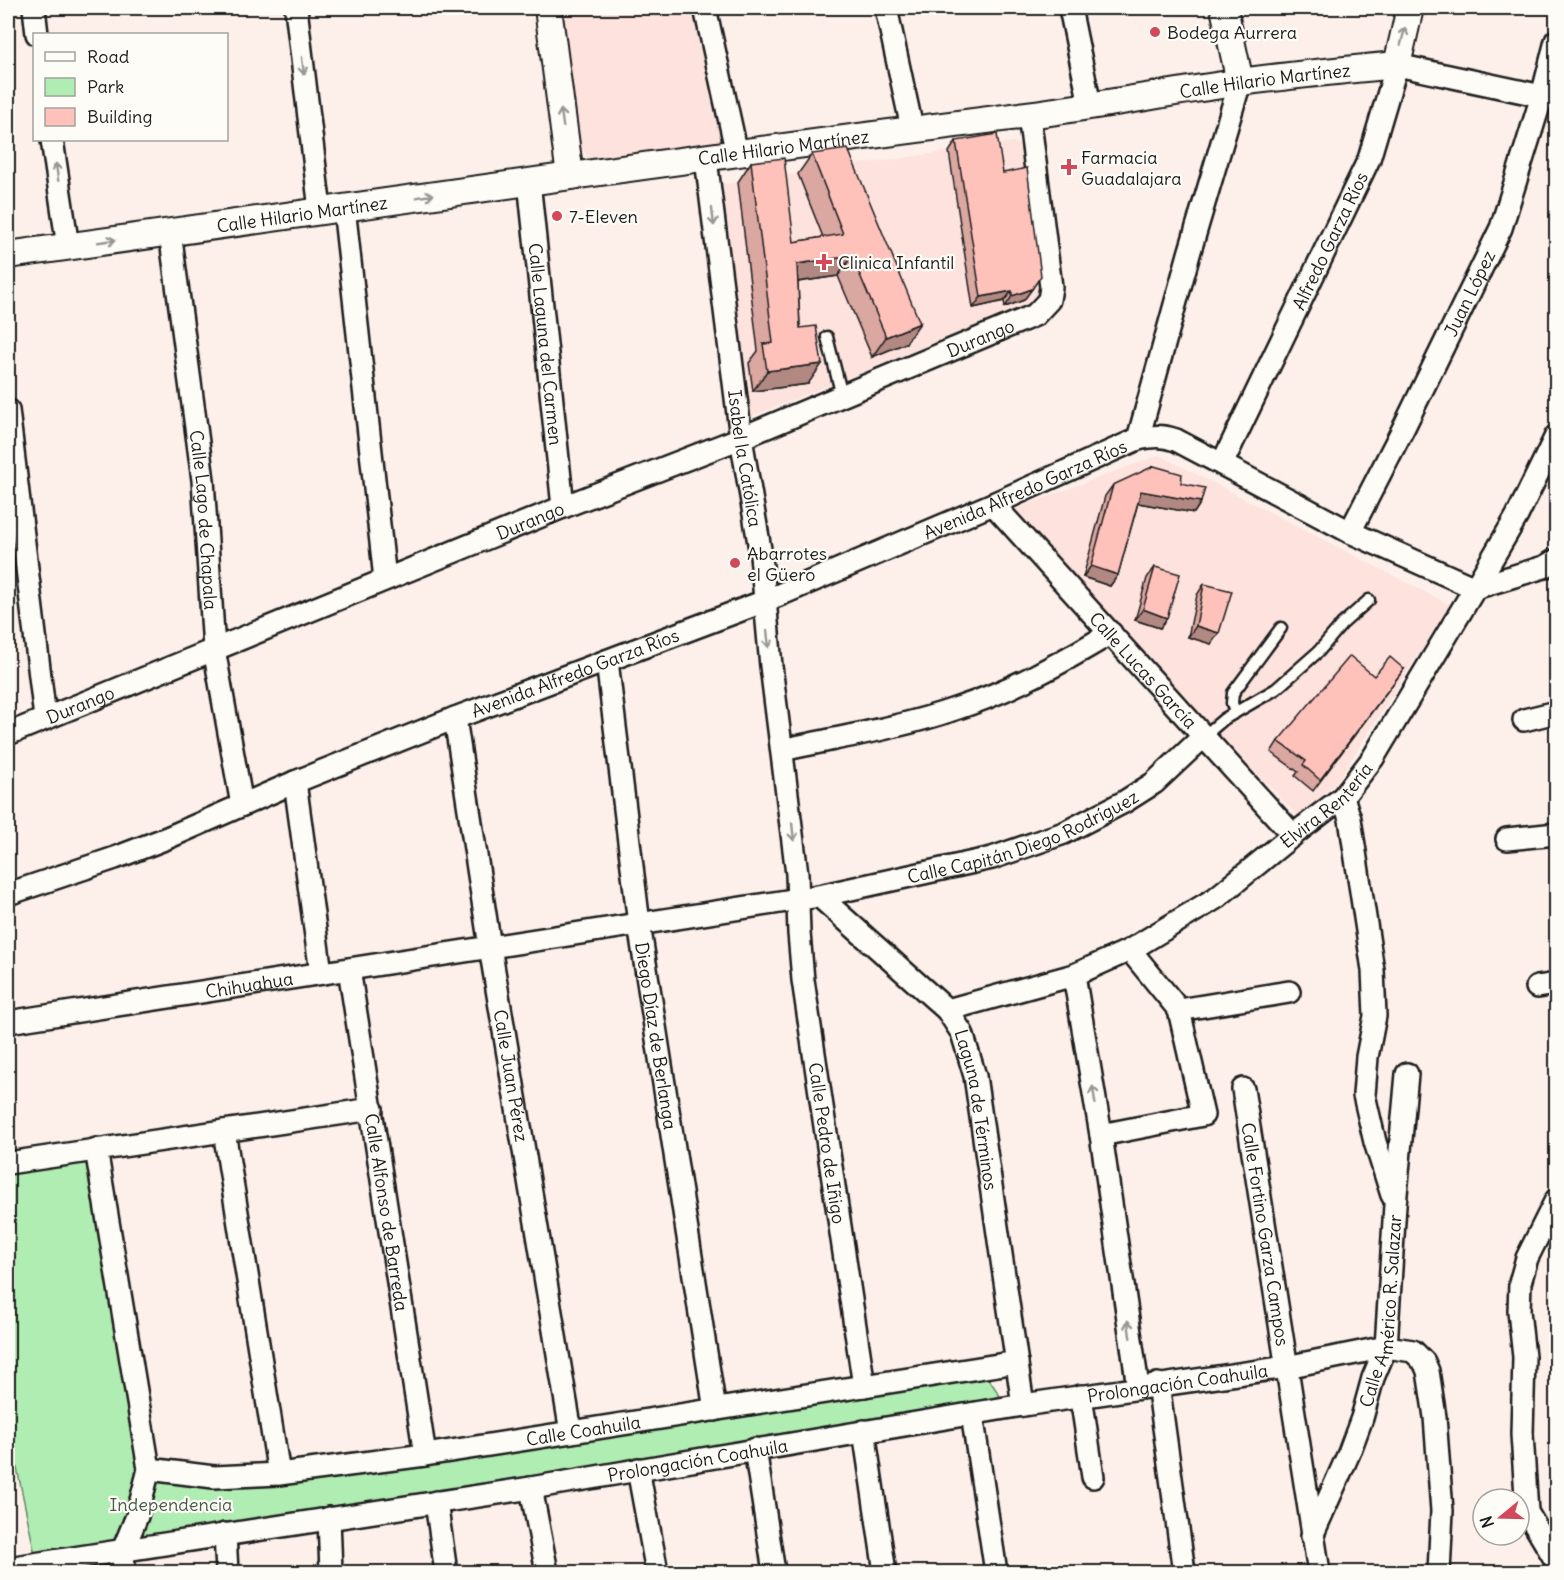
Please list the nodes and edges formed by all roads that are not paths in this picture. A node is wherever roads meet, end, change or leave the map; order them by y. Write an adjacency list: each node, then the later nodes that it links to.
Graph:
1 (34, 8): 9 (street)
2 (296, 8): 22 (street, one-way to 22)
3 (548, 8): 20 (street, one-way to 3)
4 (705, 8): 18 (street)
5 (886, 8): 16 (street)
6 (1070, 8): 14 (street)
7 (1224, 8): 12 (street)
8 (1410, 8): 11 (street, Alfredo Garza Ríos, one-way to 8)
9 (38, 33)
10 (1557, 41): 13 (street, Juan López)
11 (1396, 65): 12 (street, Calle Hilario Martínez); 13 (street, Calle Hilario Martínez); 32 (street, Alfredo Garza Ríos)
12 (1240, 82): 14 (street, Calle Hilario Martínez); 31 (street)
13 (1549, 97): 35 (street, Juan López)
14 (1090, 105): 15 (street, Calle Hilario Martínez)
15 (1029, 114): 16 (street, Calle Hilario Martínez); 27 (street, Durango)
16 (912, 128): 18 (street, Calle Hilario Martínez)
17 (52, 141): 24 (street, one-way to 17)
18 (737, 154): 19 (street, Calle Hilario Martínez)
19 (706, 159): 20 (street, Calle Hilario Martínez); 30 (street, Isabel la Católica, one-way to 30)
20 (570, 176): 21 (street, Calle Hilario Martínez)
21 (530, 182): 22 (street, Calle Hilario Martínez, one-way to 21); 34 (street, Calle Laguna del Carmen)
22 (332, 208): 23 (street, Calle Hilario Martínez); 37 (street)
23 (170, 232): 24 (street, Calle Hilario Martínez, one-way to 23); 43 (street, Calle Lago de Chapala)
24 (68, 247): 25 (street, Calle Hilario Martínez)
25 (8, 255)
26 (827, 337): 27 (lane)
27 (842, 396): 30 (street, Durango)
28 (8, 410): 47 (street)
29 (1557, 435): 38 (street, Elvira Rentería)
30 (741, 438): 34 (street, Durango); 39 (street, Isabel la Católica)
31 (1138, 440): 32 (street, Avenida Alfredo Garza Ríos); 33 (street, Avenida Alfredo Garza Ríos)
32 (1222, 464): 35 (street, Avenida Alfredo Garza Ríos)
33 (993, 504): 39 (street, Avenida Alfredo Garza Ríos); 42 (street, Calle Lucas García)
34 (563, 507): 37 (street, Durango)
35 (1350, 532): 38 (street, Avenida Alfredo Garza Ríos)
36 (1557, 560): 38 (street)
37 (385, 579): 43 (street, Durango)
38 (1475, 588): 54 (street, Elvira Rentería)
39 (765, 600): 44 (street, Avenida Alfredo Garza Ríos); 52 (street, Isabel la Católica, one-way to 52)
40 (1369, 600): 46 (lane)
41 (1281, 628): 46 (lane)
42 (1111, 633): 51 (street, Calle Lucas García); 52 (street)
43 (214, 649): 47 (street, Durango); 55 (street, Calle Lago de Chapala)
44 (607, 661): 48 (street, Avenida Alfredo Garza Ríos); 61 (street, Diego Díaz de Berlanga)
45 (1557, 712): 49 (street)
46 (1235, 713): 51 (lane)
47 (45, 718): 50 (street, Durango)
48 (455, 718): 53 (street, Avenida Alfredo Garza Ríos); 62 (street, Calle Juan Pérez)
49 (1524, 720)
50 (8, 734)
51 (1204, 736): 57 (street, Calle Lucas García); 60 (street, Calle Capitán Diego Rodríguez)
52 (782, 750): 60 (street, Isabel la Católica, one-way to 60)
53 (294, 782): 55 (street, Avenida Alfredo Garza Ríos); 65 (street)
54 (1343, 797): 57 (street, Elvira Rentería); 79 (street)
55 (242, 805): 59 (street, Avenida Alfredo Garza Ríos)
56 (1557, 834): 58 (street)
57 (1293, 835): 63 (street, Elvira Rentería)
58 (1507, 839)
59 (8, 894)
60 (808, 898): 61 (street, Calle Capitán Diego Rodríguez); 68 (street, Laguna de Términos); 83 (street, Calle Pedro de Iñigo)
61 (639, 924): 62 (street, Calle Capitán Diego Rodríguez); 87 (street, Diego Díaz de Berlanga)
62 (490, 947): 64 (street, Chihuahua); 90 (street, Calle Juan Pérez)
63 (1130, 950): 66 (street, Elvira Rentería); 69 (street)
64 (349, 969): 65 (street, Chihuahua); 73 (street, Calle Alfonso de Barreda)
65 (321, 973): 70 (street, Chihuahua)
66 (1074, 975): 68 (street, Elvira Rentería); 75 (street, one-way to 66)
67 (1289, 992): 69 (street)
68 (947, 1010): 81 (street, Laguna de Términos)
69 (1179, 1010): 75 (street)
70 (8, 1022)
71 (1407, 1074): 79 (street, Calle Américo R. Salazar)
72 (1243, 1089): 82 (street, Calle Fortino Garza Campos)
73 (372, 1109): 74 (street); 92 (street, Calle Alfonso de Barreda)
74 (224, 1131): 76 (street); 95 (street)
75 (1101, 1135): 84 (street, one-way to 75)
76 (96, 1149): 77 (street); 93 (street)
77 (8, 1162)
78 (1557, 1200): 103 (street)
79 (1395, 1205): 80 (street, Calle Américo R. Salazar)
80 (1386, 1347): 82 (street, Prolongación Coahuila); 101 (street, Calle Américo R. Salazar); 116 (street)
81 (1017, 1362): 83 (street, Calle Coahuila); 86 (street, Laguna de Términos)
82 (1286, 1367): 84 (street, Prolongación Coahuila); 101 (street, Calle Fortino Garza Campos)
83 (864, 1386): 87 (street, Calle Coahuila)
84 (1148, 1386): 85 (street, Prolongación Coahuila); 114 (street)
85 (1081, 1396): 86 (street, Prolongación Coahuila); 96 (street)
86 (1023, 1405): 88 (street, Prolongación Coahuila)
87 (715, 1410): 90 (street, Calle Coahuila)
88 (972, 1414): 89 (street, Prolongación Coahuila); 113 (street)
89 (864, 1431): 91 (street, Prolongación Coahuila); 112 (street)
90 (571, 1432): 92 (street, Calle Coahuila)
91 (755, 1449): 94 (street, Prolongación Coahuila); 111 (street)
92 (425, 1455): 95 (street, Calle Coahuila)
93 (149, 1469): 95 (street, Calle Coahuila); 102 (street)
94 (638, 1469): 97 (street, Prolongación Coahuila); 110 (street)
95 (279, 1474)
96 (1093, 1477)
97 (531, 1488): 98 (street, Prolongación Coahuila); 109 (street)
98 (436, 1502): 99 (street, Prolongación Coahuila); 108 (street)
99 (329, 1518): 100 (street, Prolongación Coahuila); 107 (street)
100 (225, 1534): 102 (street, Prolongación Coahuila); 106 (street)
101 (1312, 1536): 115 (street, Calle Fortino Garza Campos)
102 (123, 1550): 104 (street, Prolongación Coahuila); 105 (street)
103 (1557, 1561)
104 (15, 1569)
105 (124, 1572)
106 (227, 1572)
107 (331, 1572)
108 (446, 1572)
109 (547, 1572)
110 (657, 1572)
111 (774, 1572)
112 (885, 1572)
113 (996, 1572)
114 (1184, 1572)
115 (1319, 1572)
116 (1439, 1572)

